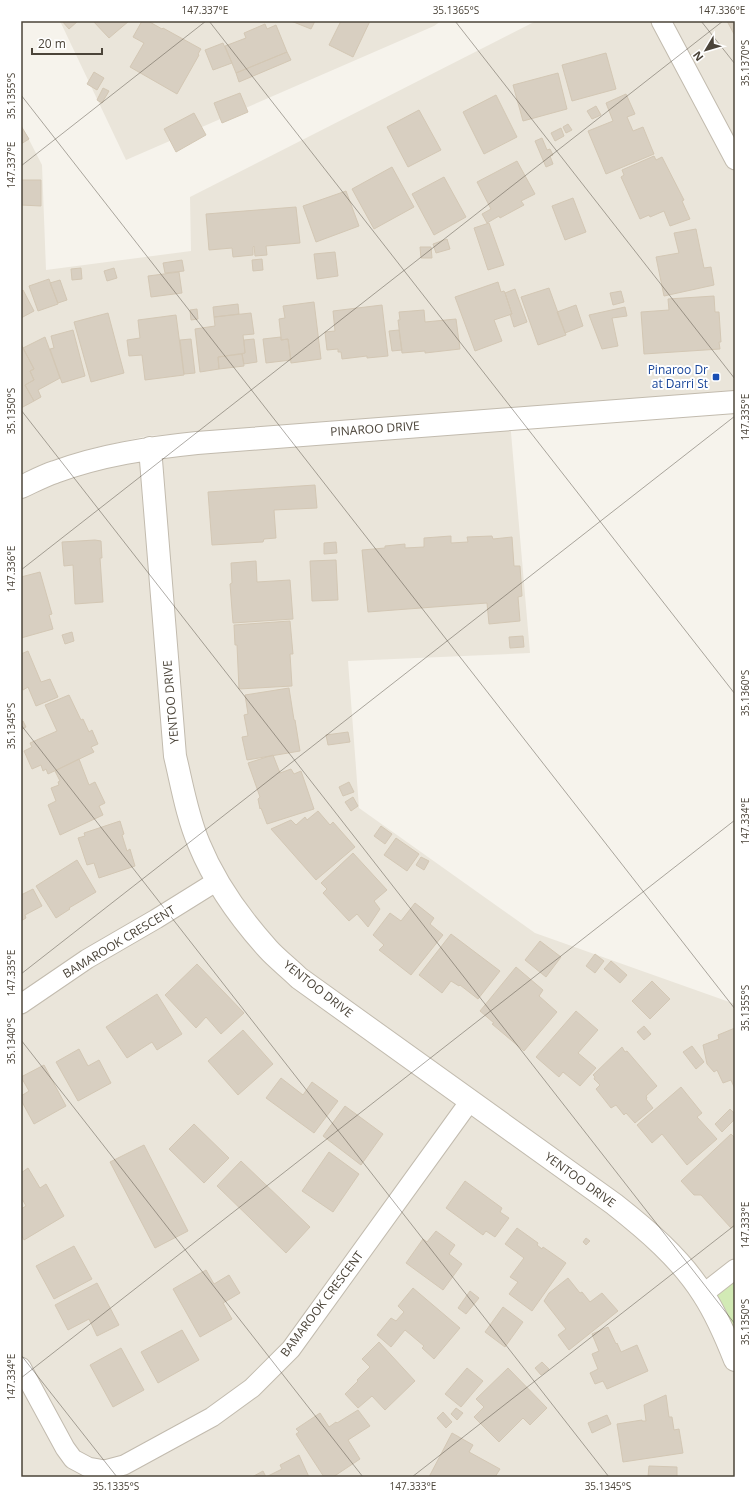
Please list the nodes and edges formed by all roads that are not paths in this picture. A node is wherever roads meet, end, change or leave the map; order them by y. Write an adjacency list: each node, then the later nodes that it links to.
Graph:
1 (661, 21): 2 (street)
2 (735, 160)
3 (735, 402): 4 (street, PINAROO DRIVE)
4 (150, 448): 5 (street, PINAROO DRIVE); 6 (street, YENTOO DRIVE)
5 (21, 487)
6 (217, 881): 7 (street, BAMAROOK CRESCENT); 8 (street, YENTOO DRIVE)
7 (21, 1004)
8 (470, 1101): 10 (street, YENTOO DRIVE); 12 (street, BAMAROOK CRESCENT)
9 (735, 1269): 10 (street)
10 (702, 1294): 11 (street, YENTOO DRIVE)
11 (735, 1360)
12 (21, 1367)

